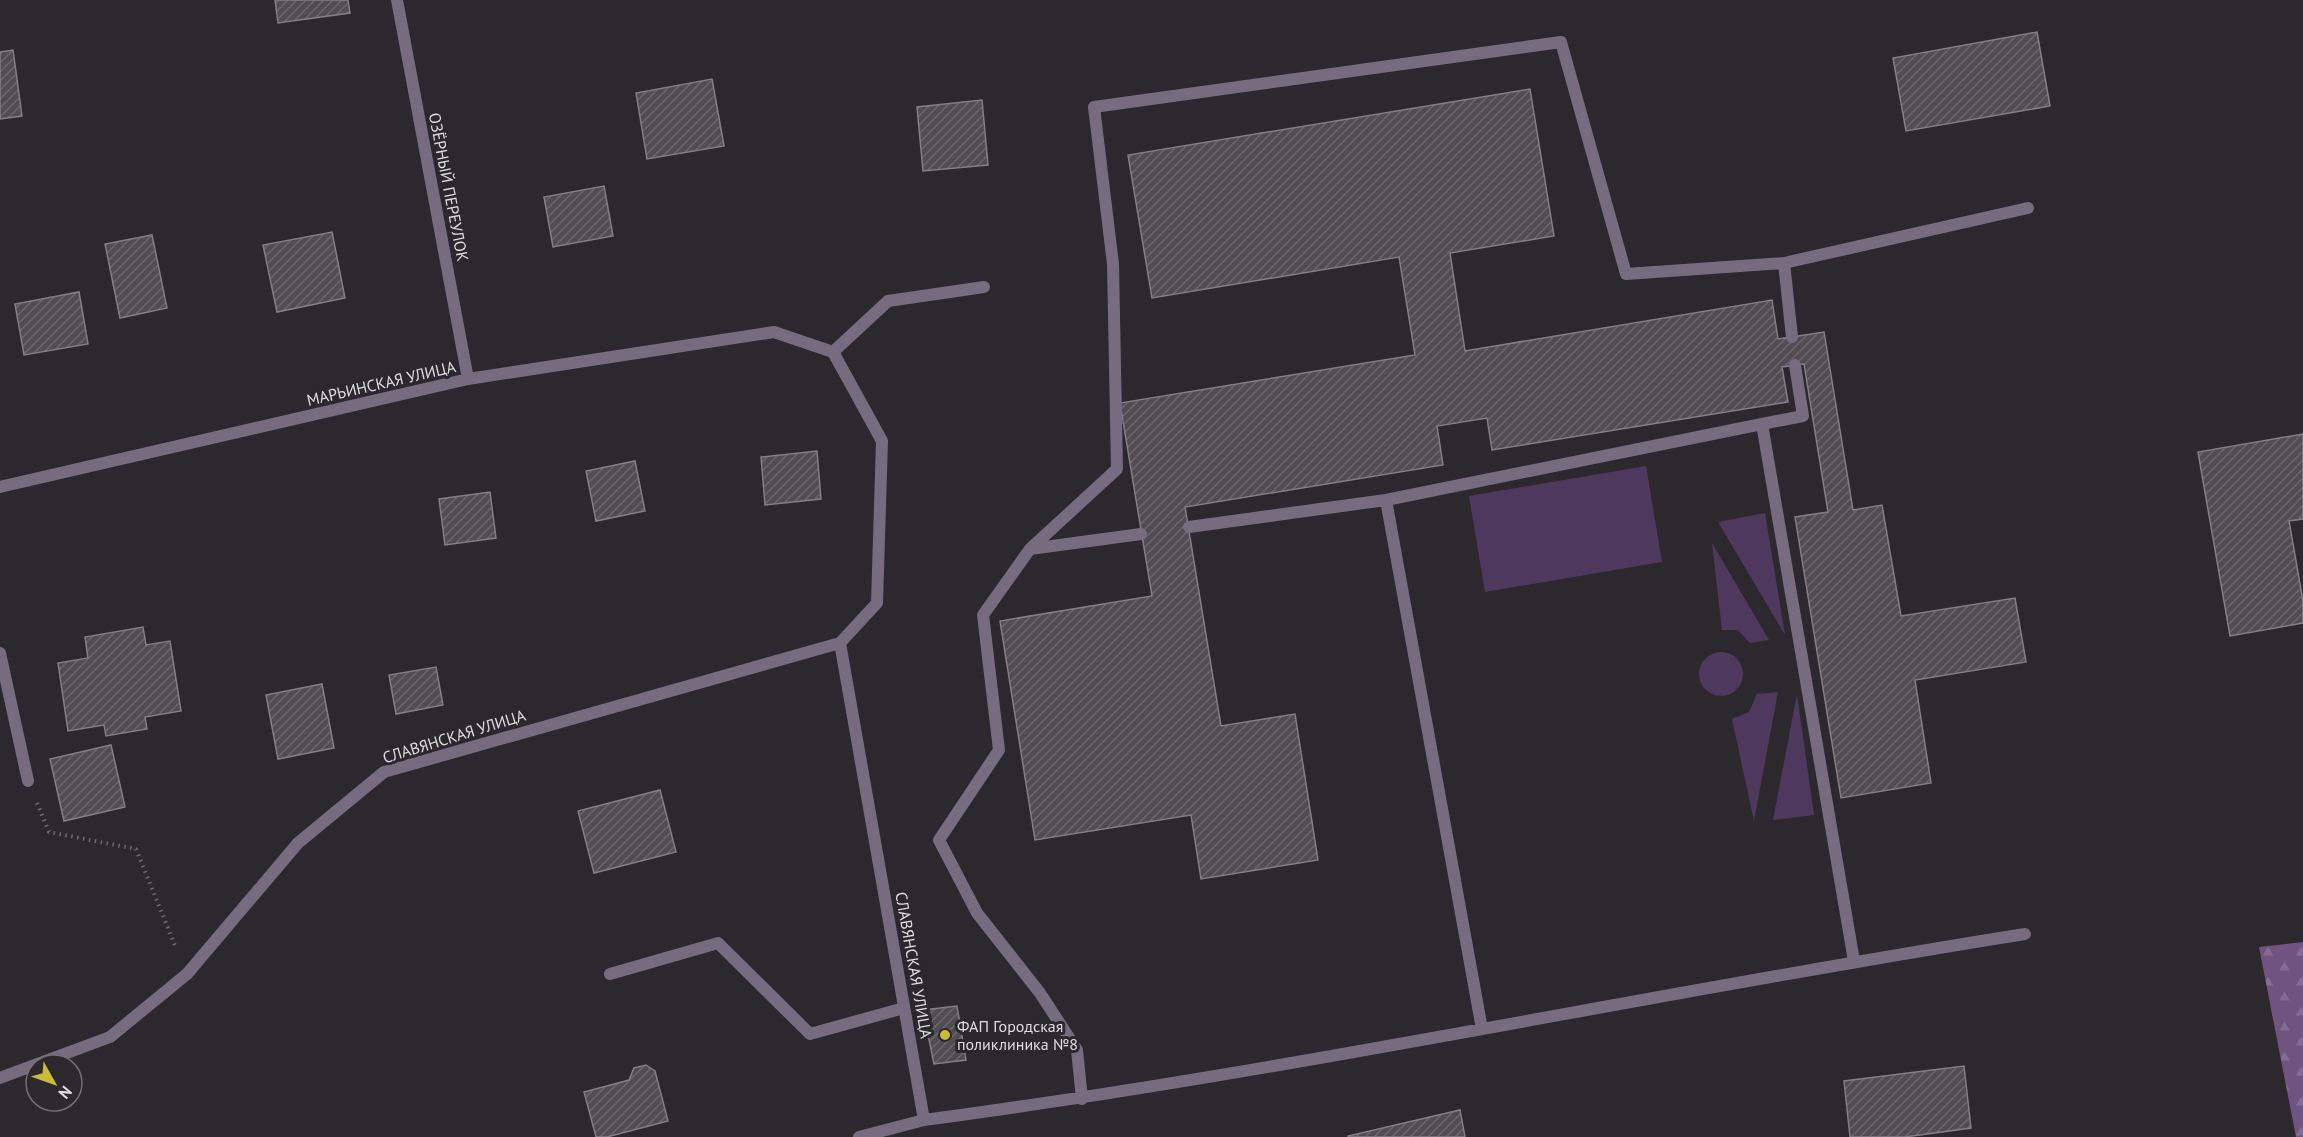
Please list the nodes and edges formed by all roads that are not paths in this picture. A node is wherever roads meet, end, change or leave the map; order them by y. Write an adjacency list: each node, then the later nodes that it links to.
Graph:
1 (397, 0): 8 (street, ОЗЁРНЫЙ ПЕРЕУЛОК)
2 (2028, 208): 3 (street)
3 (1784, 263): 5 (street); 14 (street)
4 (984, 287): 6 (street)
5 (1792, 337)
6 (833, 352): 8 (street, МАРЬИНСКАЯ УЛИЦА); 15 (street)
7 (1795, 365): 9 (street)
8 (468, 380): 10 (street, МАРЬИНСКАЯ УЛИЦА)
9 (1762, 424): 11 (street); 19 (street)
10 (0, 487)
11 (1386, 500): 12 (street); 22 (street)
12 (1189, 527)
13 (1141, 534): 14 (street)
14 (1030, 549): 24 (street)
15 (840, 643): 21 (street, СЛАВЯНСКАЯ УЛИЦА); 23 (street, СЛАВЯНСКАЯ УЛИЦА)
16 (0, 653): 17 (street)
17 (28, 781)
18 (2025, 934): 19 (street)
19 (1854, 961): 22 (street)
20 (610, 974): 21 (street)
21 (904, 1008): 25 (street, СЛАВЯНСКАЯ УЛИЦА)
22 (1482, 1029): 24 (street)
23 (0, 1078)
24 (1082, 1099): 25 (street)
25 (924, 1120): 26 (street)
26 (859, 1137)

